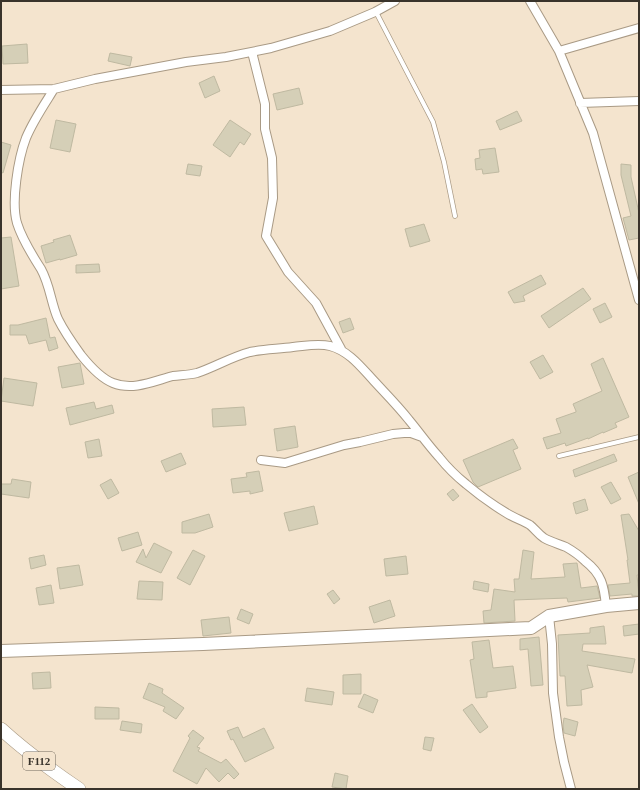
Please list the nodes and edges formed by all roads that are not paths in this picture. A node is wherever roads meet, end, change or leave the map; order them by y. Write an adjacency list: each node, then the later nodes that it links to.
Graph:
1 (395, 1): 3 (street)
2 (530, 1): 5 (street)
3 (375, 12): 6 (street); 11 (lane)
4 (639, 28): 5 (street)
5 (559, 51): 10 (street)
6 (252, 52): 7 (street); 13 (street)
7 (54, 89): 8 (street); 13 (street)
8 (1, 90)
9 (639, 101): 10 (street)
10 (580, 103): 12 (street)
11 (455, 216)
12 (639, 300)
13 (341, 349): 15 (street)
14 (639, 436): 16 (lane)
15 (423, 437): 17 (street); 19 (street)
16 (559, 456)
17 (261, 460)
18 (639, 603): 19 (street)
19 (606, 606): 20 (street)
20 (549, 616): 21 (street); 24 (street)
21 (1, 651)
22 (1, 729): 23 (main road, F112)
23 (79, 789)
24 (571, 789)

